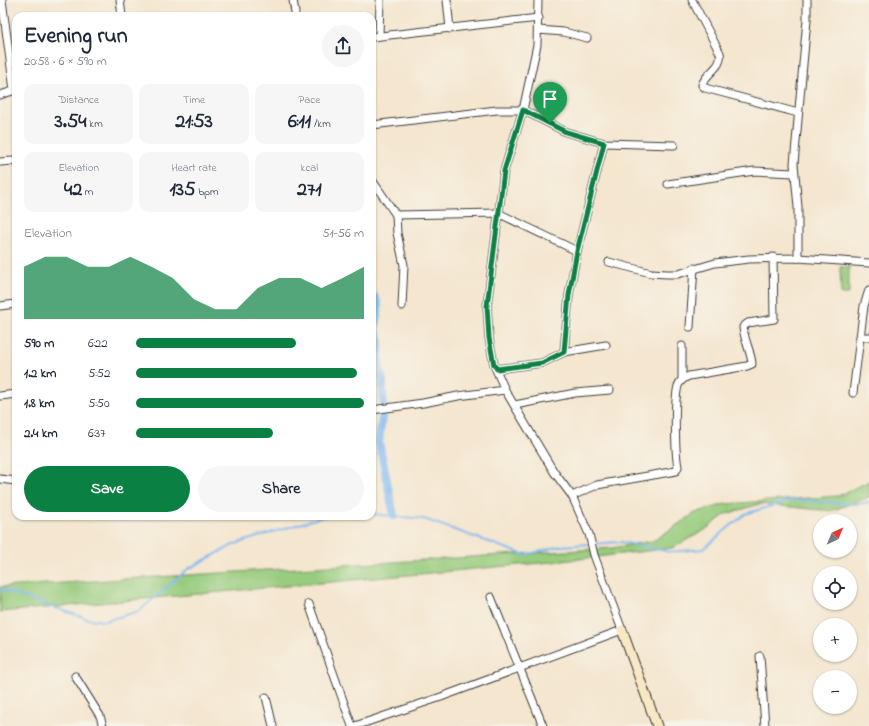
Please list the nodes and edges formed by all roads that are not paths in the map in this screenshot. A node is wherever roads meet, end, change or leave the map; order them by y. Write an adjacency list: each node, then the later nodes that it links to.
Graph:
1 (2, 0): 17 (street)
2 (120, 0): 9 (street)
3 (294, 0): 10 (street)
4 (380, 0): 13 (street)
5 (446, 0): 12 (street)
6 (538, 0): 11 (street)
7 (692, 0): 21 (street)
8 (806, 0): 21 (street)
9 (122, 12)
10 (294, 12)
11 (539, 18): 12 (street); 14 (street)
12 (450, 29): 15 (street)
13 (376, 30)
14 (538, 30): 16 (street); 20 (street)
15 (376, 37)
16 (587, 38)
17 (12, 69)
18 (12, 91): 19 (street)
19 (0, 95)
20 (523, 110): 22 (street); 23 (street); 30 (street)
21 (798, 113): 27 (street)
22 (376, 125)
23 (604, 143): 24 (street); 32 (street)
24 (674, 145)
25 (12, 161): 26 (street)
26 (0, 162)
27 (794, 173): 28 (street); 34 (street)
28 (668, 184)
29 (376, 186): 31 (street)
30 (498, 213): 31 (street); 32 (street); 48 (street)
31 (396, 215): 41 (street)
32 (577, 251): 47 (street)
33 (773, 258): 34 (street); 37 (street); 49 (street)
34 (798, 258): 36 (street)
35 (608, 262): 37 (street)
36 (869, 263)
37 (694, 268): 42 (street)
38 (869, 290): 43 (street)
39 (12, 304): 40 (street)
40 (0, 306)
41 (402, 306)
42 (690, 327)
43 (860, 337): 44 (street); 52 (street)
44 (869, 338)
45 (606, 345): 47 (street)
46 (682, 346): 49 (street)
47 (564, 352): 48 (street)
48 (497, 369): 50 (street)
49 (682, 379): 59 (street)
50 (505, 390): 55 (street); 56 (street)
51 (610, 390): 55 (street)
52 (853, 393)
53 (12, 394): 54 (street)
54 (0, 396)
55 (515, 405): 59 (street)
56 (376, 410)
57 (0, 479): 58 (street)
58 (12, 480)
59 (572, 496): 62 (street)
60 (490, 597): 64 (street)
61 (309, 604): 69 (street)
62 (622, 630): 64 (street); 72 (street)
63 (760, 656): 73 (street)
64 (519, 668): 70 (street); 71 (street)
65 (75, 676): 67 (street)
66 (266, 697): 68 (street)
67 (103, 726)
68 (273, 726)
69 (352, 726)
70 (355, 726)
71 (543, 726)
72 (657, 726)
73 (765, 726)

